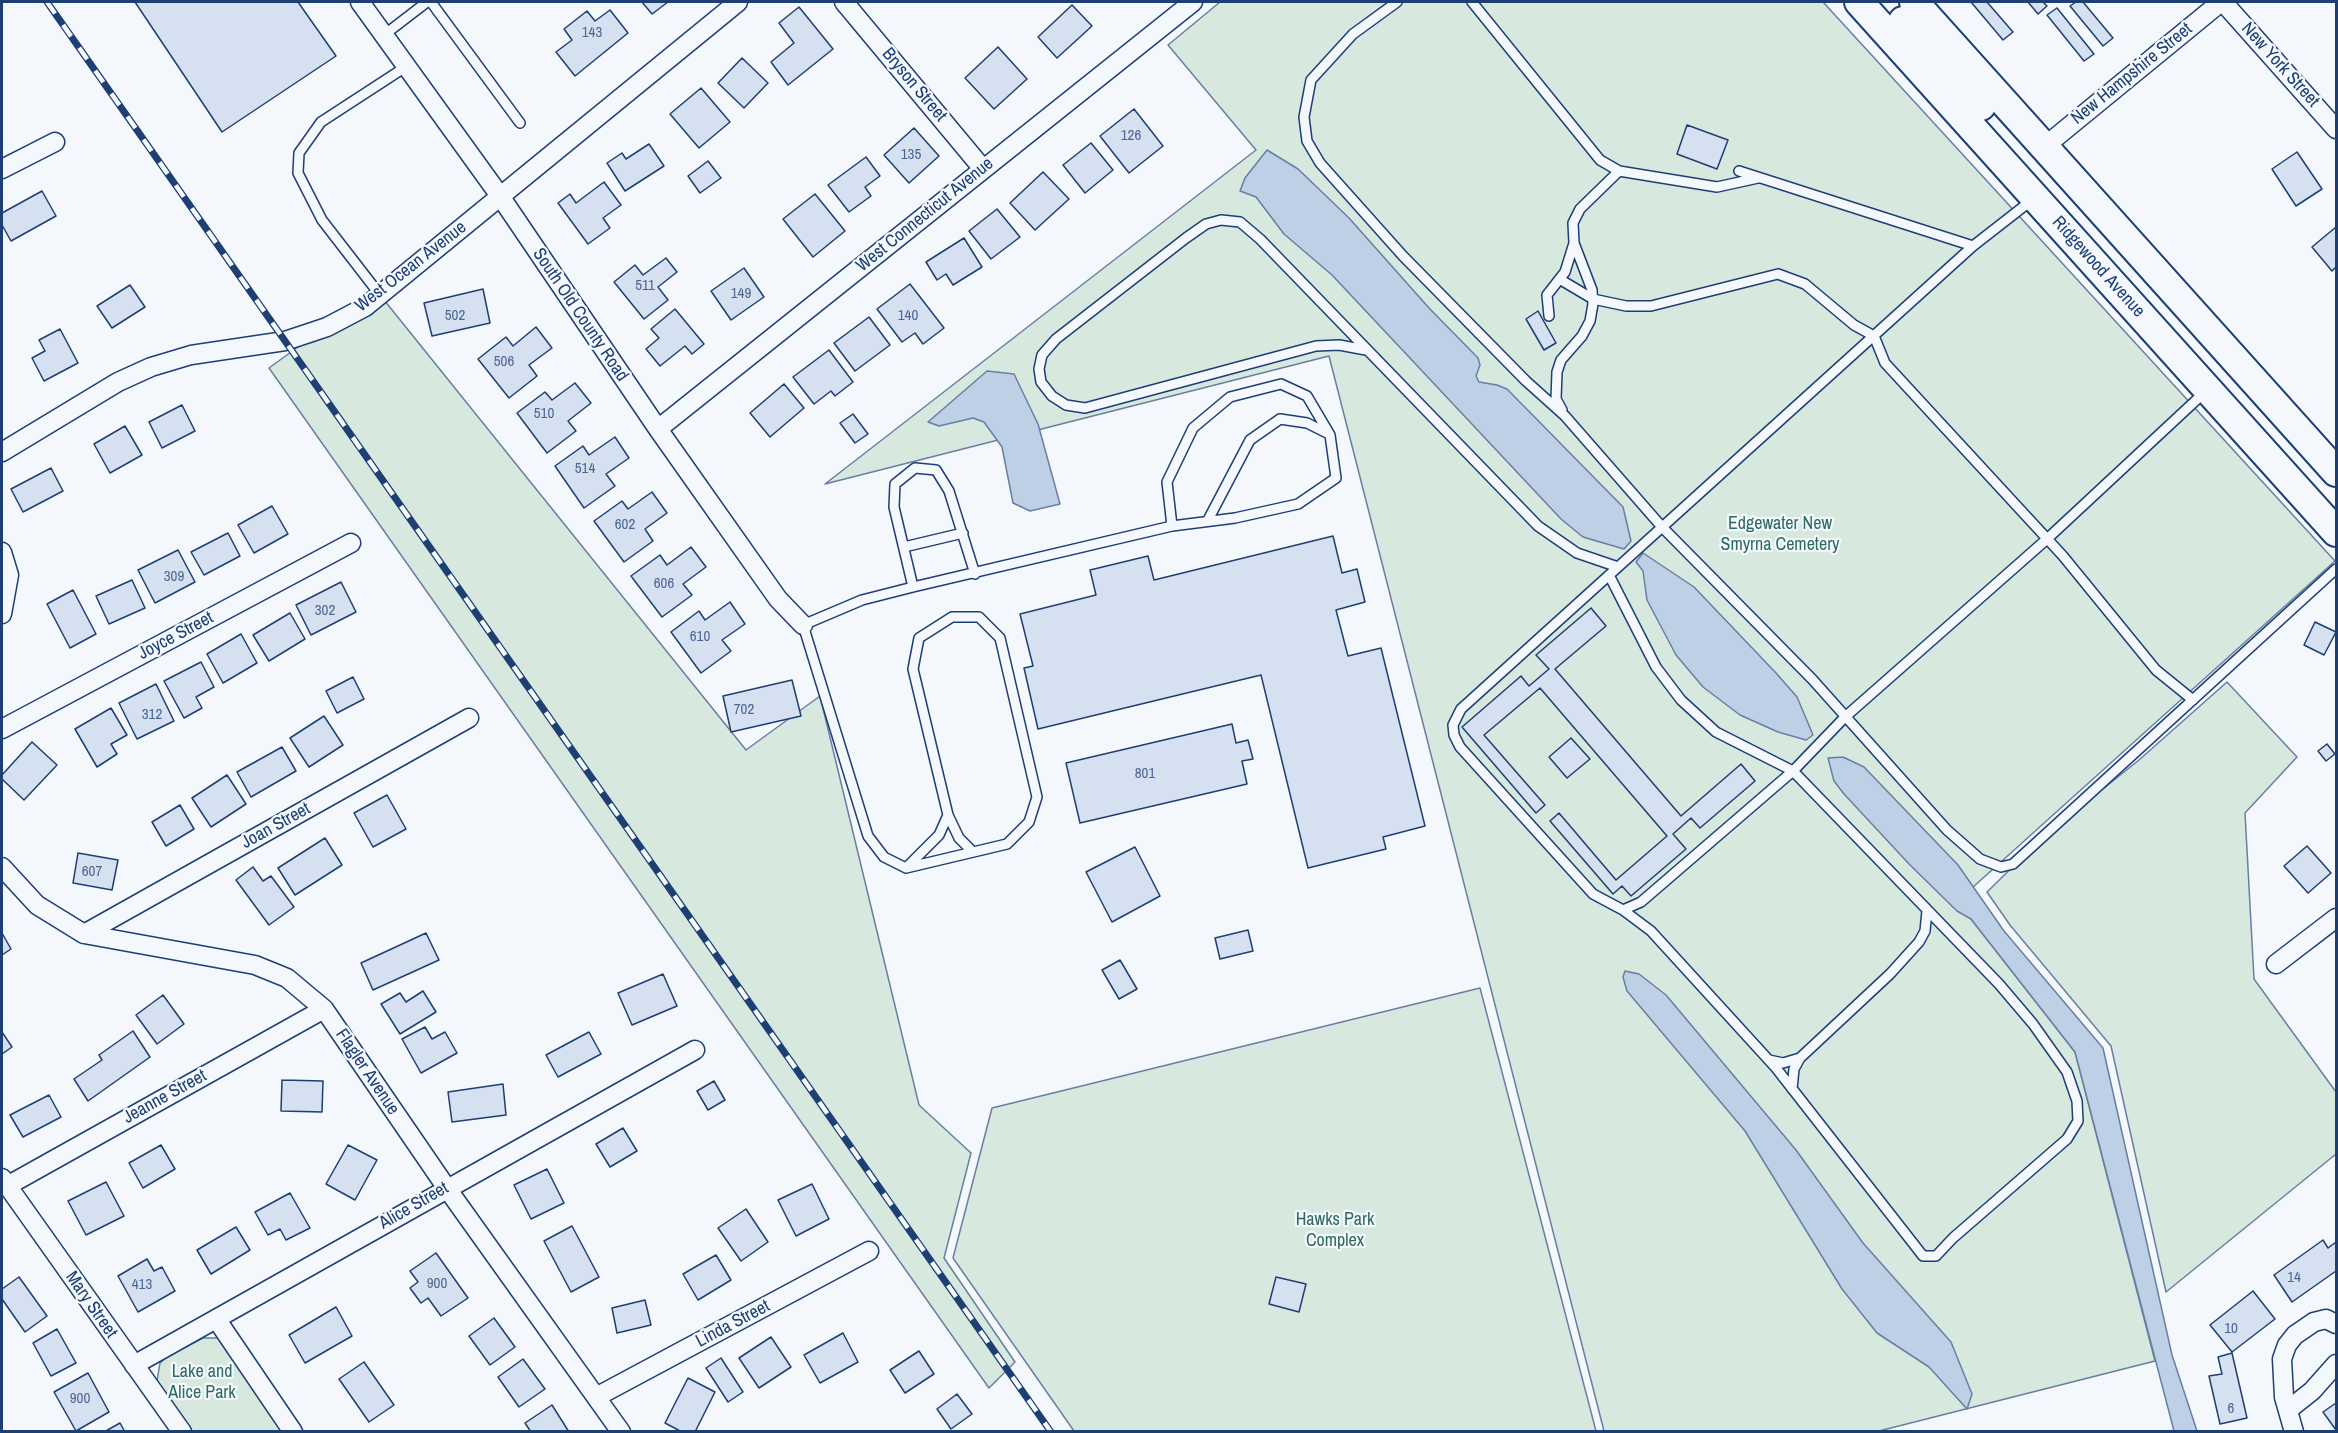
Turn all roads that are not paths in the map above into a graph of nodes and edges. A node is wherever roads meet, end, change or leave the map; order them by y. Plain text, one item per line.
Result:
1 (360, 2) edge
2 (429, 2) edge
3 (738, 2) edge
4 (844, 2) edge
5 (1193, 2) edge
6 (1397, 2) edge
7 (1472, 2) edge
8 (1859, 2) edge
9 (1885, 2) edge
10 (1916, 2) edge
11 (2222, 2) edge
12 (384, 35) junction
13 (407, 66) junction
14 (520, 123) dead end
15 (2337, 129) edge
16 (2039, 141) junction
17 (54, 142) dead end
18 (2, 169) edge
19 (983, 169) junction
20 (1619, 171) junction
21 (1739, 171) dead end
22 (1758, 178) junction
23 (500, 196) junction
24 (2035, 197) junction
25 (1574, 243) junction
26 (1973, 246) junction
27 (1561, 280) junction
28 (380, 295) junction
29 (1593, 299) junction
30 (1549, 316) dead end
31 (1874, 336) junction
32 (1366, 350) junction
33 (2253, 380) junction
34 (2208, 390) junction
35 (1565, 416) junction
36 (657, 429) junction
37 (1330, 435) junction
38 (2, 452) edge
39 (2337, 472) edge
40 (1208, 520) junction
41 (1172, 526) junction
42 (1662, 527) junction
43 (2337, 532) edge
44 (963, 533) junction
45 (2047, 539) junction
46 (351, 543) dead end
47 (904, 547) junction
48 (2, 552) edge
49 (1618, 567) junction
50 (2337, 569) edge
51 (975, 574) junction
52 (1609, 575) junction
53 (913, 588) junction
54 (2, 614) edge
55 (803, 625) junction
56 (2193, 700) junction
57 (1845, 717) junction
58 (469, 718) dead end
59 (2, 729) edge
60 (1793, 771) junction
61 (948, 815) junction
62 (973, 852) junction
63 (2, 867) edge
64 (906, 868) junction
65 (1641, 902) junction
66 (1623, 910) junction
67 (1927, 911) junction
68 (2337, 918) edge
69 (1644, 926) junction
70 (84, 934) junction
71 (2276, 964) dead end
72 (324, 1009) junction
73 (695, 1050) dead end
74 (1800, 1058) junction
75 (1769, 1060) junction
76 (1792, 1089) junction
77 (4, 1182) edge
78 (446, 1188) junction
79 (869, 1251) dead end
80 (217, 1320) junction
81 (2337, 1324) edge
82 (2337, 1364) edge
83 (134, 1365) junction
84 (596, 1396) junction
85 (2288, 1410) junction
86 (183, 1431) edge
87 (293, 1431) edge
88 (621, 1431) edge
89 (2294, 1431) edge

1 - 12 street, South Old County Road
2 - 12 lane
2 - 14 lane
3 - 23 street, West Ocean Avenue
4 - 19 street, Bryson Street
5 - 19 street, West Connecticut Avenue
6 - 35 lane
7 - 20 lane
8 - 24 main road, Ridgewood Avenue
9 - 16 main road
10 - 16 main road
11 - 15 street, New York Street
11 - 16 street, New Hampshire Street
12 - 13 street, South Old County Road
13 - 23 street, South Old County Road
13 - 28 lane
16 - 33 main road
17 - 18 street
19 - 36 street, West Connecticut Avenue
20 - 22 lane
20 - 25 lane
21 - 22 lane
22 - 26 lane
23 - 28 street, West Ocean Avenue
23 - 36 street, South Old County Road
24 - 26 lane
24 - 33 main road
24 - 34 main road, Ridgewood Avenue
25 - 27 lane
25 - 29 lane
26 - 31 lane
27 - 29 lane
27 - 30 lane
28 - 38 street, West Ocean Avenue
29 - 31 lane
29 - 35 lane
31 - 42 lane
31 - 45 lane
32 - 32 lane
32 - 49 lane
33 - 39 main road
34 - 43 main road, Ridgewood Avenue
34 - 45 lane
35 - 42 lane
36 - 55 street, South Old County Road
37 - 40 lane
37 - 40 lane
37 - 41 lane
40 - 41 lane
41 - 51 lane
42 - 49 lane
42 - 57 lane
44 - 47 lane
44 - 47 lane
44 - 51 lane
45 - 56 lane
45 - 57 lane
46 - 59 street, Joyce Street
47 - 53 lane
48 - 54 street
49 - 52 lane
50 - 56 lane
51 - 53 lane
52 - 60 lane
52 - 66 lane
53 - 55 lane
55 - 64 lane
56 - 57 lane
57 - 60 lane
58 - 70 street, Joan Street
60 - 65 lane
60 - 67 lane
61 - 62 lane
61 - 62 lane
61 - 64 lane
62 - 64 lane
63 - 70 street, Flagler Avenue
65 - 66 lane
65 - 69 lane
66 - 69 lane
67 - 74 lane
67 - 76 lane
68 - 71 street
69 - 75 lane
70 - 72 street, Flagler Avenue
72 - 77 street, Jeanne Street
72 - 78 street, Flagler Avenue
73 - 78 street, Alice Street
74 - 75 lane
74 - 76 lane
75 - 76 lane
77 - 83 street, Mary Street
78 - 80 street, Alice Street
78 - 84 street, Flagler Avenue
79 - 84 street, Linda Street
80 - 83 street, Alice Street
80 - 87 street
81 - 85 street
82 - 85 street
83 - 86 street, Mary Street
84 - 88 street, Flagler Avenue
85 - 89 street

